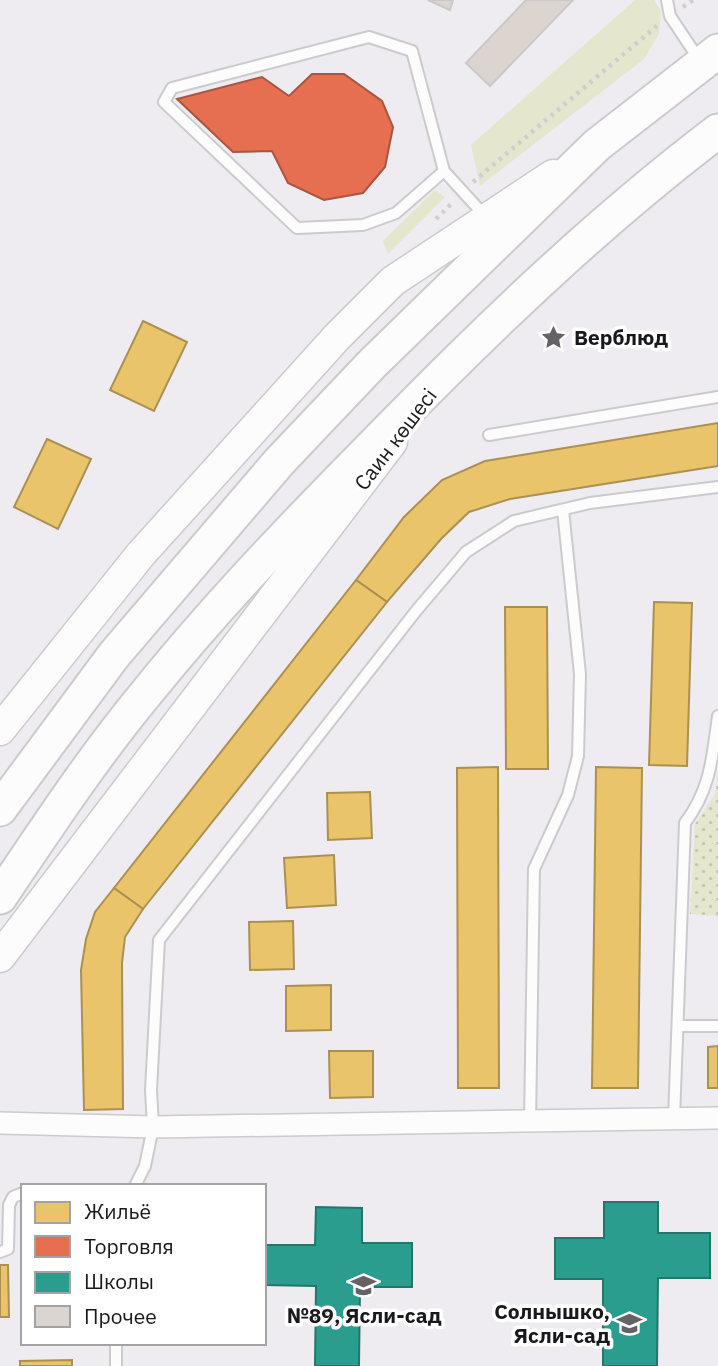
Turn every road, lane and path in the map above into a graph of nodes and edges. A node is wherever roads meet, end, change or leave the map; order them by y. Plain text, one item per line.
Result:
1 (667, 0) edge
2 (710, 57) edge
3 (718, 131) edge
4 (597, 145) junction
5 (444, 171) junction
6 (487, 218) junction
7 (446, 370) junction
8 (718, 397) edge
9 (489, 435) dead end
10 (718, 487) edge
11 (563, 510) junction
12 (718, 716) edge
13 (0, 730) edge
14 (0, 809) edge
15 (0, 897) edge
16 (0, 957) edge
17 (679, 1026) junction
18 (718, 1026) edge
19 (674, 1118) junction
20 (718, 1118) edge
21 (530, 1122) junction
22 (0, 1123) edge
23 (153, 1127) junction
24 (136, 1184) edge
25 (21, 1194) edge
26 (0, 1252) edge
27 (116, 1345) edge
28 (116, 1366) edge

1 - 2 lane
2 - 4 main road
3 - 7 main road
4 - 6 street
4 - 14 main road
5 - 5 lane
5 - 6 lane
6 - 13 street
7 - 15 main road, Саин көшесі
7 - 16 street, Саин көшесі
8 - 9 lane
10 - 11 lane
11 - 21 lane
11 - 23 lane
12 - 17 lane
17 - 18 lane
17 - 19 lane
19 - 20 street
19 - 21 street
21 - 23 street
22 - 23 street
23 - 24 lane
25 - 26 lane
27 - 28 lane

